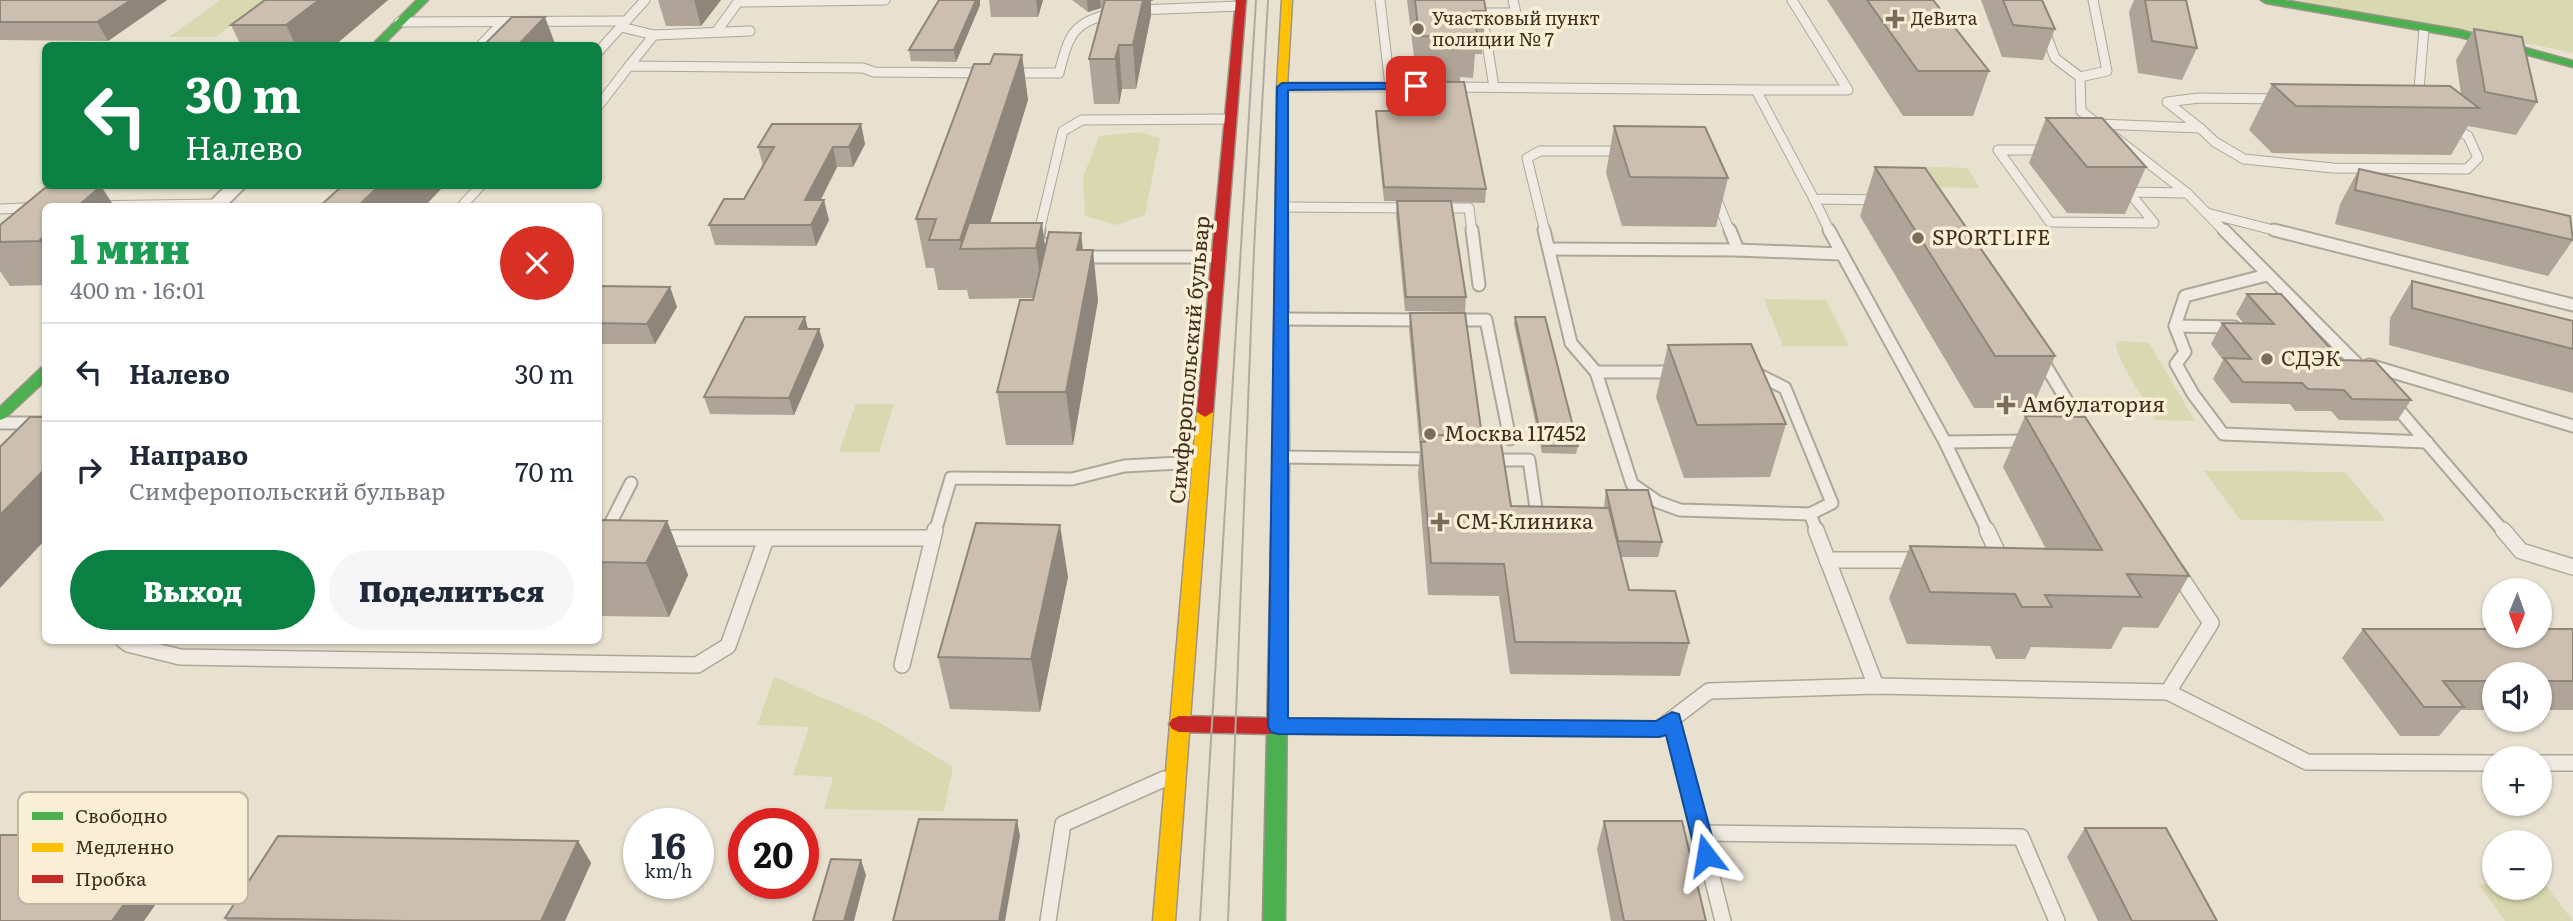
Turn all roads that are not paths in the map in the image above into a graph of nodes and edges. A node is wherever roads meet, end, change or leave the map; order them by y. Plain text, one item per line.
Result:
1 (423, 0) edge
2 (645, 0) edge
3 (885, 0) edge
4 (1287, 0) edge
5 (1380, 0) edge
6 (1513, 0) edge
7 (1792, 0) edge
8 (2033, 0) edge
9 (2093, 0) edge
10 (2266, 0) edge
11 (1241, 3) edge
12 (399, 22) junction
13 (502, 23) junction
14 (624, 24) junction
15 (2424, 29) junction
16 (717, 31) junction
17 (750, 31) dead end
18 (654, 35) junction
19 (380, 42) edge
20 (484, 42) edge
21 (602, 47) edge
22 (2573, 64) edge
23 (629, 66) junction
24 (2080, 77) junction
25 (1390, 86) junction
26 (1282, 87) junction
27 (1494, 87) junction
28 (1756, 90) junction
29 (2295, 99) edge
30 (602, 105) edge
31 (2428, 113) edge
32 (1232, 119) junction
33 (2438, 119) edge
34 (2098, 124) junction
35 (2200, 128) junction
36 (2066, 150) edge
37 (1642, 151) edge
38 (2110, 172) edge
39 (1712, 188) edge
40 (233, 189) edge
41 (477, 189) edge
42 (2129, 192) junction
43 (2187, 193) junction
44 (1814, 199) junction
45 (1896, 200) edge
46 (218, 203) edge
47 (465, 203) edge
48 (1283, 206) junction
49 (42, 207) edge
50 (1418, 208) edge
51 (1431, 208) edge
52 (0, 209) edge
53 (2205, 213) junction
54 (1549, 249) junction
55 (1738, 250) junction
56 (1841, 254) junction
57 (1220, 257) junction
58 (2267, 275) junction
59 (1479, 285) dead end
60 (2573, 305) edge
61 (1281, 319) junction
62 (2175, 326) junction
63 (2234, 327) edge
64 (2035, 349) edge
65 (2356, 361) junction
66 (1596, 372) junction
67 (1689, 372) edge
68 (1743, 372) edge
69 (42, 375) edge
70 (2373, 381) edge
71 (2382, 391) edge
72 (0, 415) edge
73 (0, 423) edge
74 (42, 423) edge
75 (2573, 426) edge
76 (1510, 439) dead end
77 (2038, 441) edge
78 (2078, 441) edge
79 (1945, 442) junction
80 (2427, 442) junction
81 (1281, 457) junction
82 (1451, 459) edge
83 (1477, 460) edge
84 (1202, 461) junction
85 (631, 483) dead end
86 (1810, 514) junction
87 (1538, 523) edge
88 (602, 535) edge
89 (602, 537) edge
90 (624, 537) edge
91 (650, 538) edge
92 (933, 538) junction
93 (765, 539) junction
94 (2167, 555) edge
95 (1827, 560) junction
96 (1935, 560) edge
97 (1989, 560) edge
98 (2573, 567) edge
99 (128, 644) edge
100 (902, 665) dead end
101 (1876, 686) junction
102 (2168, 692) junction
103 (1672, 719) junction
104 (1179, 724) junction
105 (1278, 726) junction
106 (2482, 763) edge
107 (2552, 763) edge
108 (2573, 763) edge
109 (1174, 775) junction
110 (1701, 833) junction
111 (1048, 921) edge
112 (1164, 921) edge
113 (1273, 921) edge
114 (1723, 921) edge
115 (2057, 921) edge

1 - 12 main road
2 - 14 lane
3 - 16 lane
4 - 26 main road
5 - 25 lane
6 - 27 lane
7 - 28 lane
8 - 24 lane
9 - 24 lane
10 - 15 main road
11 - 23 lane
11 - 32 main road, Симферопольский бульвар
12 - 13 lane
12 - 19 main road
13 - 14 lane
13 - 20 lane
14 - 18 lane
14 - 21 lane
15 - 22 main road
15 - 31 lane
16 - 17 lane
16 - 18 lane
18 - 23 lane
23 - 30 lane
24 - 34 lane
25 - 26 lane
25 - 27 lane
26 - 48 main road
27 - 28 lane
28 - 44 lane
29 - 35 lane
32 - 57 main road, Симферопольский бульвар
32 - 57 lane
33 - 35 lane
34 - 35 lane
34 - 43 lane
36 - 42 lane
37 - 54 lane
38 - 42 lane
39 - 55 lane
40 - 46 street
41 - 47 lane
42 - 43 lane
43 - 53 lane
44 - 45 lane
44 - 56 lane
48 - 50 lane
48 - 61 main road
49 - 52 lane
51 - 59 lane
53 - 58 lane
53 - 60 lane
54 - 55 lane
54 - 66 lane
55 - 56 lane
56 - 79 lane
57 - 84 main road, Симферопольский бульвар
58 - 62 lane
58 - 65 lane
61 - 76 lane
61 - 81 main road
62 - 63 lane
62 - 80 lane
64 - 78 lane
65 - 70 lane
65 - 75 lane
66 - 67 lane
66 - 86 lane
68 - 86 lane
69 - 72 main road
71 - 80 lane
73 - 74 lane
77 - 79 lane
79 - 97 lane
80 - 98 lane
81 - 82 lane
81 - 105 main road
83 - 87 lane
84 - 92 lane
84 - 104 main road, Симферопольский бульвар
85 - 88 lane
86 - 95 lane
89 - 90 lane
91 - 93 lane
92 - 93 lane
92 - 100 lane
93 - 99 lane
94 - 102 lane
95 - 96 lane
95 - 101 lane
101 - 102 lane
101 - 103 lane
102 - 106 lane
103 - 105 lane
103 - 110 lane
104 - 105 main road
104 - 109 main road, Симферопольский бульвар
105 - 113 main road
107 - 108 lane
109 - 111 lane
109 - 112 main road, Симферопольский бульвар
110 - 114 lane
110 - 115 lane

